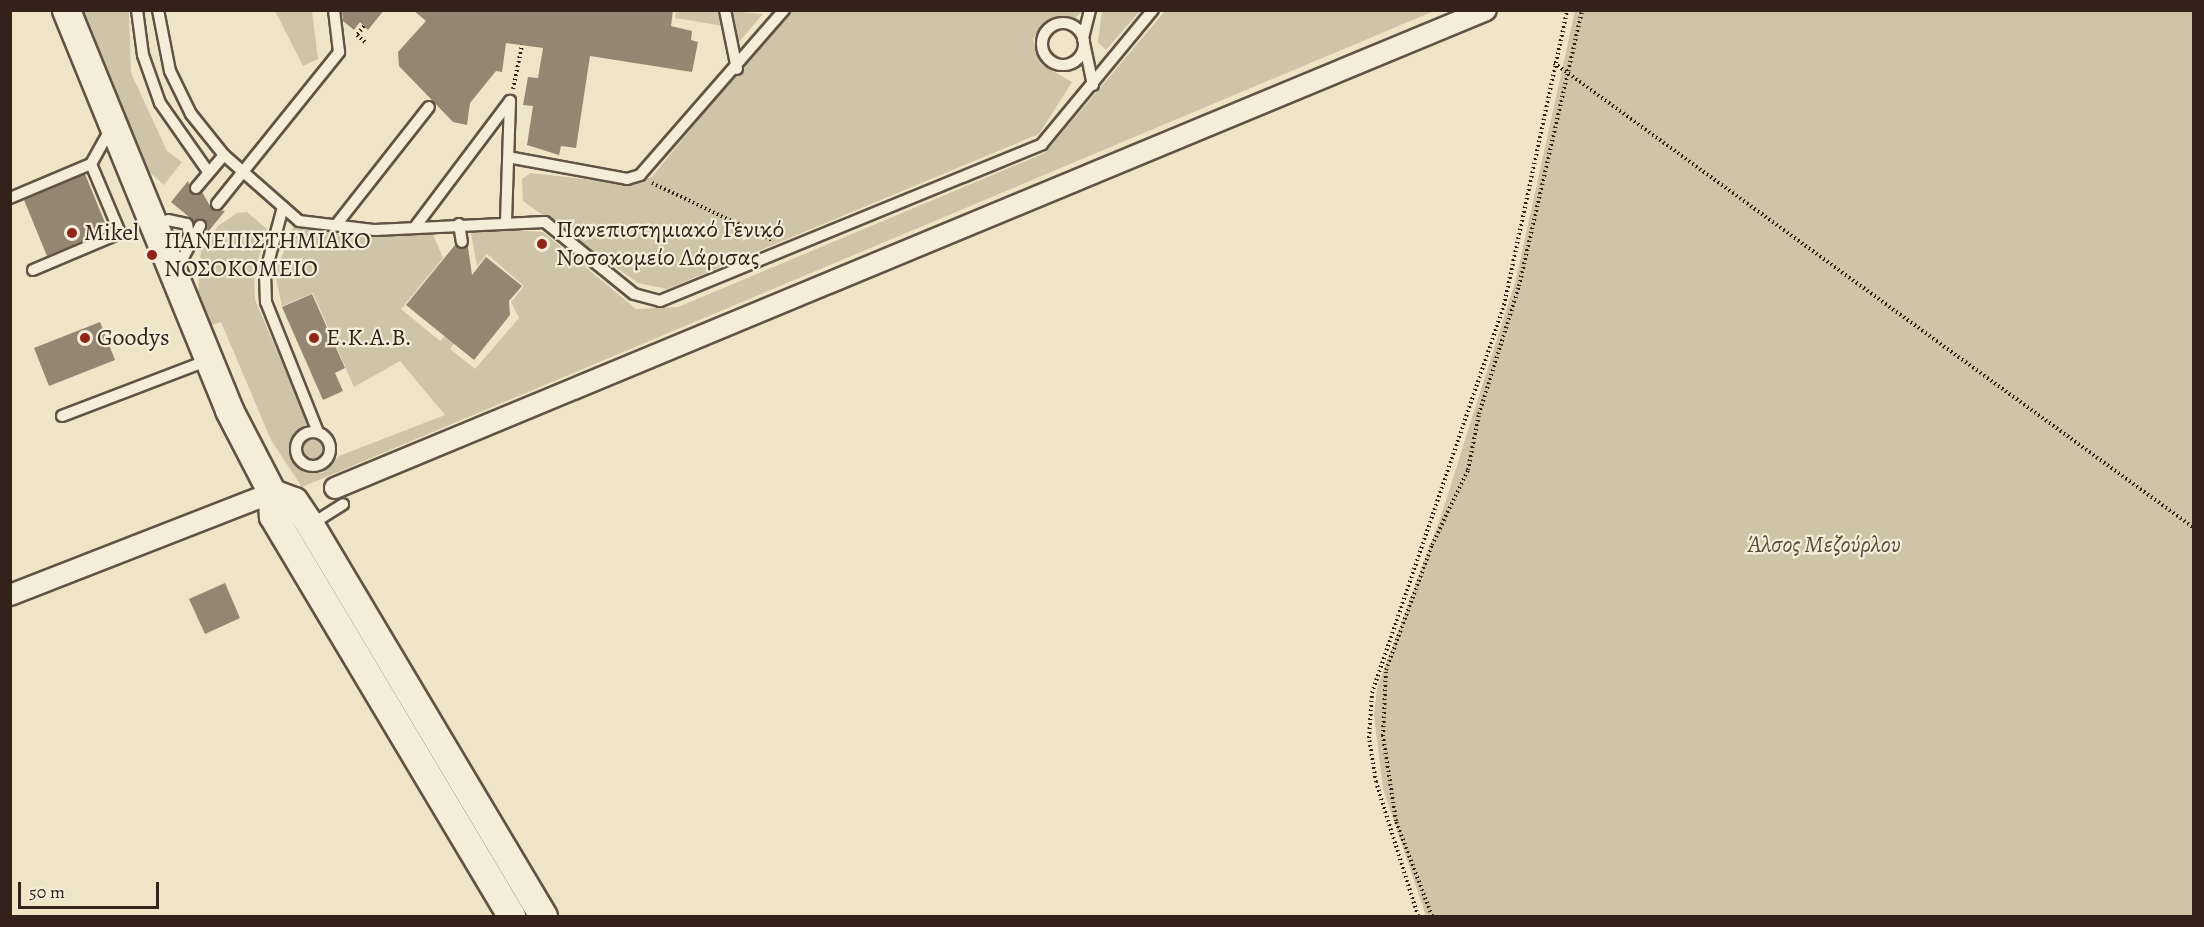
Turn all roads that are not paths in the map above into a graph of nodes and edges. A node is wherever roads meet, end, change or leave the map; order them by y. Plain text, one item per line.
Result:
1 (66, 10) edge
2 (137, 10) edge
3 (158, 10) edge
4 (334, 10) edge
5 (725, 10) edge
6 (784, 10) edge
7 (1090, 10) edge
8 (1153, 10) edge
9 (1486, 10) edge
10 (1083, 38) junction
11 (737, 69) junction
12 (1093, 85) junction
13 (429, 107) dead end
14 (113, 125) junction
15 (224, 154) junction
16 (513, 158) junction
17 (91, 164) junction
18 (242, 170) junction
19 (209, 173) junction
20 (196, 188) dead end
21 (10, 198) edge
22 (217, 204) dead end
23 (283, 207) junction
24 (179, 208) dead end
25 (506, 220) junction
26 (162, 224) junction
27 (459, 224) junction
28 (336, 225) junction
29 (200, 226) dead end
30 (415, 227) junction
31 (190, 241) junction
32 (462, 242) dead end
33 (33, 270) dead end
34 (177, 278) junction
35 (209, 359) junction
36 (62, 416) dead end
37 (318, 432) dead end
38 (272, 493) junction
39 (339, 496) joint
40 (310, 525) junction
41 (10, 595) edge
42 (511, 916) edge
43 (543, 916) edge

1 - 14 street
2 - 19 lane
3 - 15 lane
4 - 18 lane
5 - 11 lane
6 - 11 lane
7 - 10 lane
8 - 12 lane
9 - 39 street
10 - 10 lane
10 - 12 lane
11 - 16 lane
12 - 25 lane
13 - 28 lane
14 - 17 lane
14 - 26 street
15 - 18 lane
15 - 19 lane
16 - 25 lane
16 - 30 lane
17 - 21 lane
17 - 33 lane
18 - 22 lane
18 - 23 lane
19 - 20 lane
23 - 28 lane
23 - 37 lane
24 - 26 lane
25 - 27 lane
26 - 31 lane
26 - 34 street
27 - 30 lane
27 - 32 lane
28 - 30 lane
29 - 31 lane
31 - 34 lane
34 - 35 street
35 - 36 lane
35 - 38 street
38 - 40 street
38 - 41 street
38 - 42 street
39 - 40 lane
40 - 43 street

